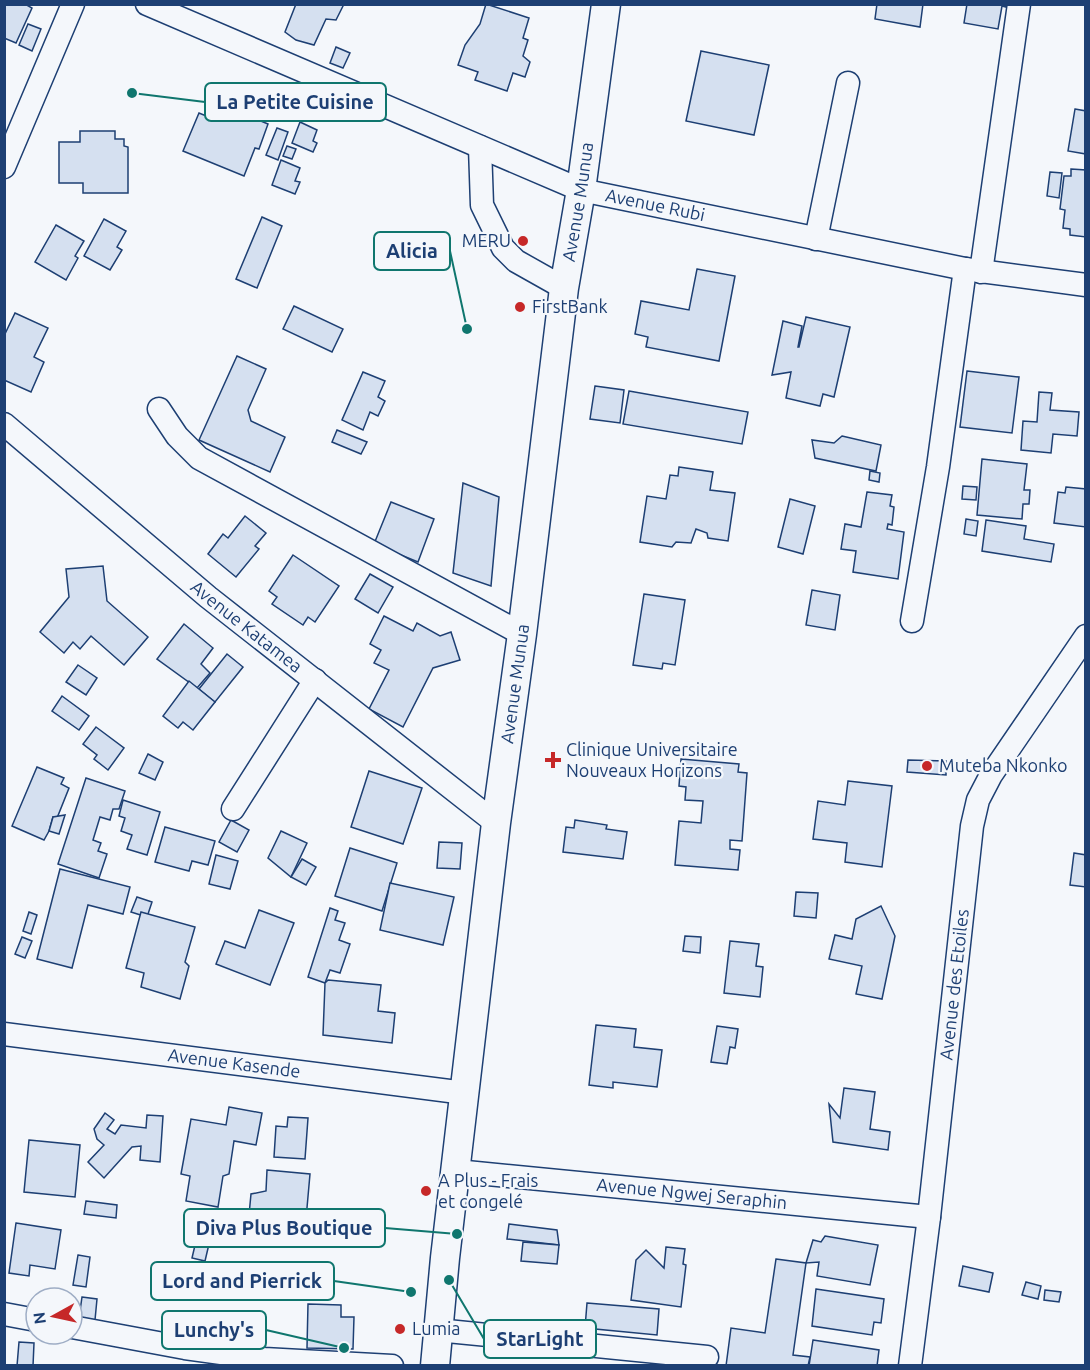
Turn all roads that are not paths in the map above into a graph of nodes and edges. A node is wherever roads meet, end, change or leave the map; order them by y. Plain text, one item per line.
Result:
1 (73, 4) edge
2 (147, 4) edge
3 (606, 4) edge
4 (1019, 4) edge
5 (848, 83) dead end
6 (480, 147) junction
7 (4, 167) edge
8 (581, 190) junction
9 (816, 238) junction
10 (973, 271) junction
11 (1086, 285) edge
12 (564, 288) junction
13 (159, 409) dead end
14 (4, 424) edge
15 (912, 621) dead end
16 (522, 634) junction
17 (1086, 636) edge
18 (1079, 656) edge
19 (315, 680) junction
20 (233, 809) dead end
21 (496, 823) junction
22 (4, 1034) edge
23 (465, 1093) junction
24 (456, 1172) junction
25 (929, 1217) junction
26 (4, 1314) edge
27 (24, 1318) edge
28 (84, 1330) edge
29 (437, 1330) junction
30 (184, 1357) edge
31 (706, 1358) dead end
32 (392, 1365) edge
33 (435, 1365) edge
34 (910, 1365) edge

1 - 7 street
2 - 6 street, Avenue Rubi
3 - 8 main road, Avenue Munua
4 - 10 street
5 - 9 street
6 - 8 street, Avenue Rubi
6 - 12 street
8 - 9 street, Avenue Rubi
8 - 12 main road, Avenue Munua
9 - 10 street, Avenue Rubi
10 - 11 street, Avenue Rubi
10 - 15 street
12 - 16 main road, Avenue Munua
13 - 16 street
14 - 19 street, Avenue Katamea
16 - 21 main road, Avenue Munua
17 - 18 street, Avenue des Etoiles
18 - 25 street, Avenue des Etoiles
19 - 20 street
19 - 21 street, Avenue Katamea
21 - 23 main road, Avenue Munua
22 - 23 street, Avenue Kasende
23 - 24 main road, Avenue Munua
24 - 25 street, Avenue Ngwej Seraphin
24 - 29 main road, Avenue Munua
25 - 34 street, Avenue des Etoiles
26 - 27 street
28 - 30 street
29 - 31 street
29 - 33 main road, Avenue Munua
30 - 32 street

